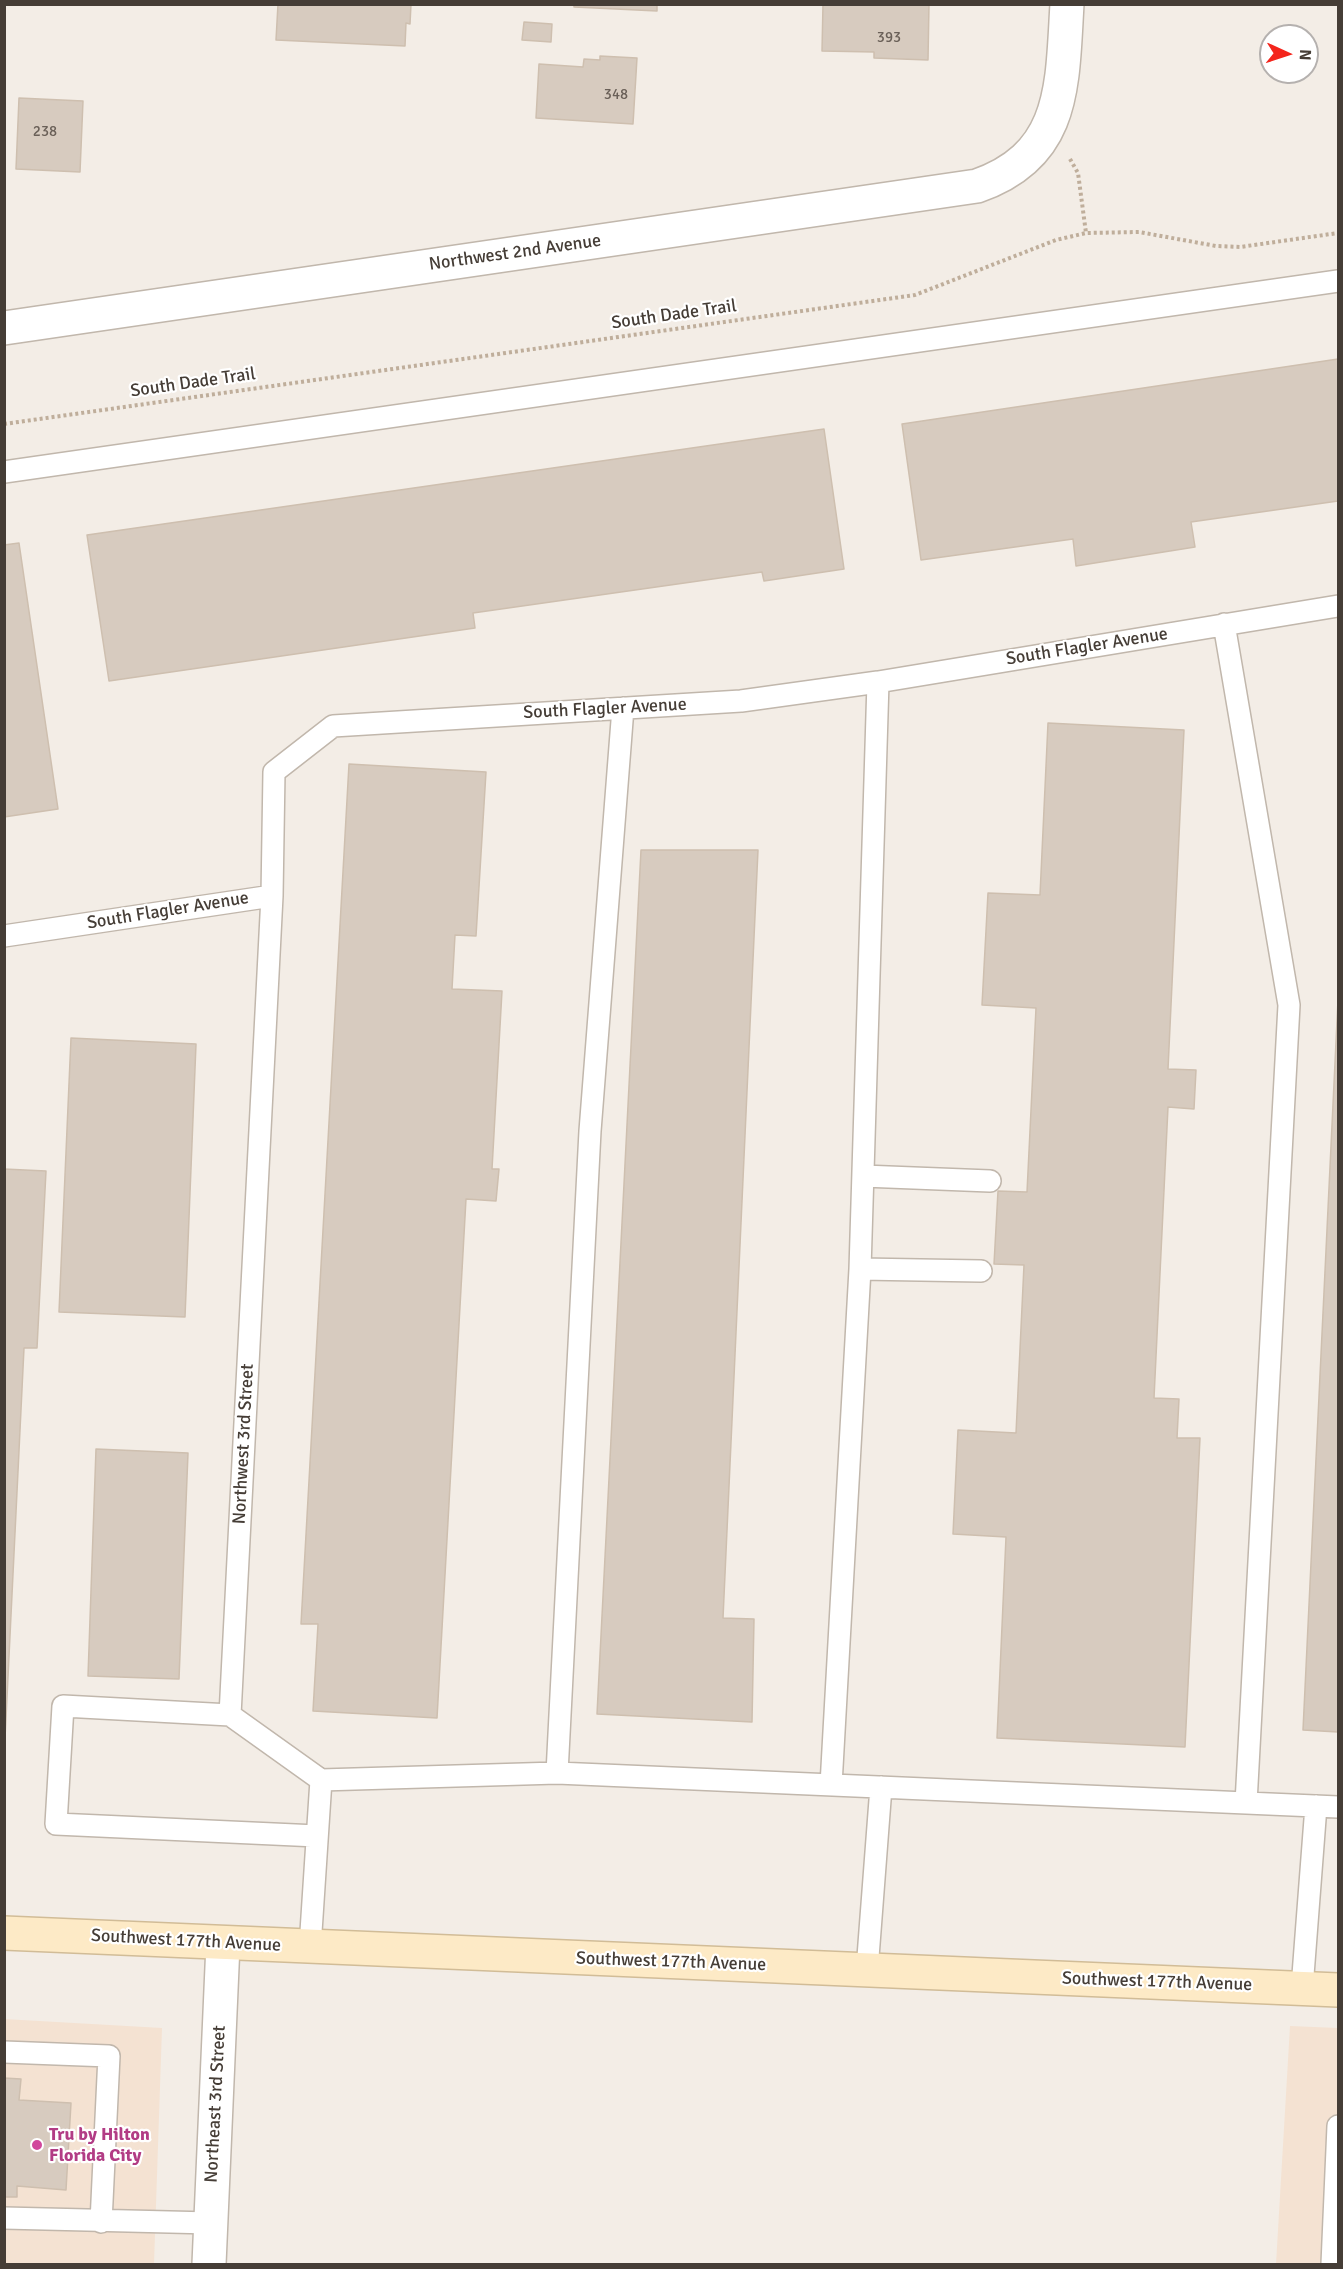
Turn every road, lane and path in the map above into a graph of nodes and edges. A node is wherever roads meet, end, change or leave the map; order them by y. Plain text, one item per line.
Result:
1 (1067, 4) edge
2 (1078, 173) dead end
3 (1086, 233) junction
4 (1338, 233) edge
5 (1338, 281) edge
6 (4, 328) edge
7 (4, 424) edge
8 (4, 472) edge
9 (1338, 606) edge
10 (1224, 624) junction
11 (879, 682) junction
12 (623, 708) junction
13 (272, 896) junction
14 (4, 936) edge
15 (864, 1176) junction
16 (990, 1181) dead end
17 (860, 1269) junction
18 (981, 1271) dead end
19 (230, 1715) junction
20 (557, 1773) junction
21 (321, 1780) junction
22 (831, 1785) junction
23 (881, 1787) junction
24 (1246, 1803) junction
25 (1316, 1806) junction
26 (1338, 1807) edge
27 (317, 1836) junction
28 (4, 1933) edge
29 (223, 1944) junction
30 (310, 1947) junction
31 (867, 1970) junction
32 (1302, 1988) junction
33 (1338, 1990) edge
34 (4, 2052) edge
35 (1338, 2126) edge
36 (4, 2218) edge
37 (101, 2222) junction
38 (211, 2223) junction
39 (209, 2265) edge
40 (1332, 2265) edge

1 - 6 street, Northwest 2nd Avenue
2 - 3 path
3 - 4 path, South Dade Trail
3 - 7 path, South Dade Trail
5 - 8 lane
9 - 10 lane, South Flagler Avenue
10 - 11 lane, South Flagler Avenue
10 - 24 lane
11 - 12 lane, South Flagler Avenue
11 - 15 lane
12 - 13 lane, South Flagler Avenue
12 - 20 lane
13 - 14 lane, South Flagler Avenue
13 - 19 lane, Northwest 3rd Street
15 - 16 lane
15 - 17 lane
17 - 18 lane
17 - 22 lane
19 - 21 lane
19 - 27 lane
20 - 21 lane
20 - 22 lane
21 - 27 lane
22 - 23 lane
23 - 24 lane
23 - 31 lane
24 - 25 lane
25 - 26 lane
25 - 32 lane
27 - 30 lane
28 - 29 main road, Southwest 177th Avenue
29 - 30 main road, Southwest 177th Avenue
29 - 38 street, Northeast 3rd Street
30 - 31 main road, Southwest 177th Avenue
31 - 32 main road, Southwest 177th Avenue
32 - 33 main road, Southwest 177th Avenue
34 - 37 lane
35 - 40 lane
36 - 37 lane
37 - 38 lane
38 - 39 street, Northeast 3rd Street

